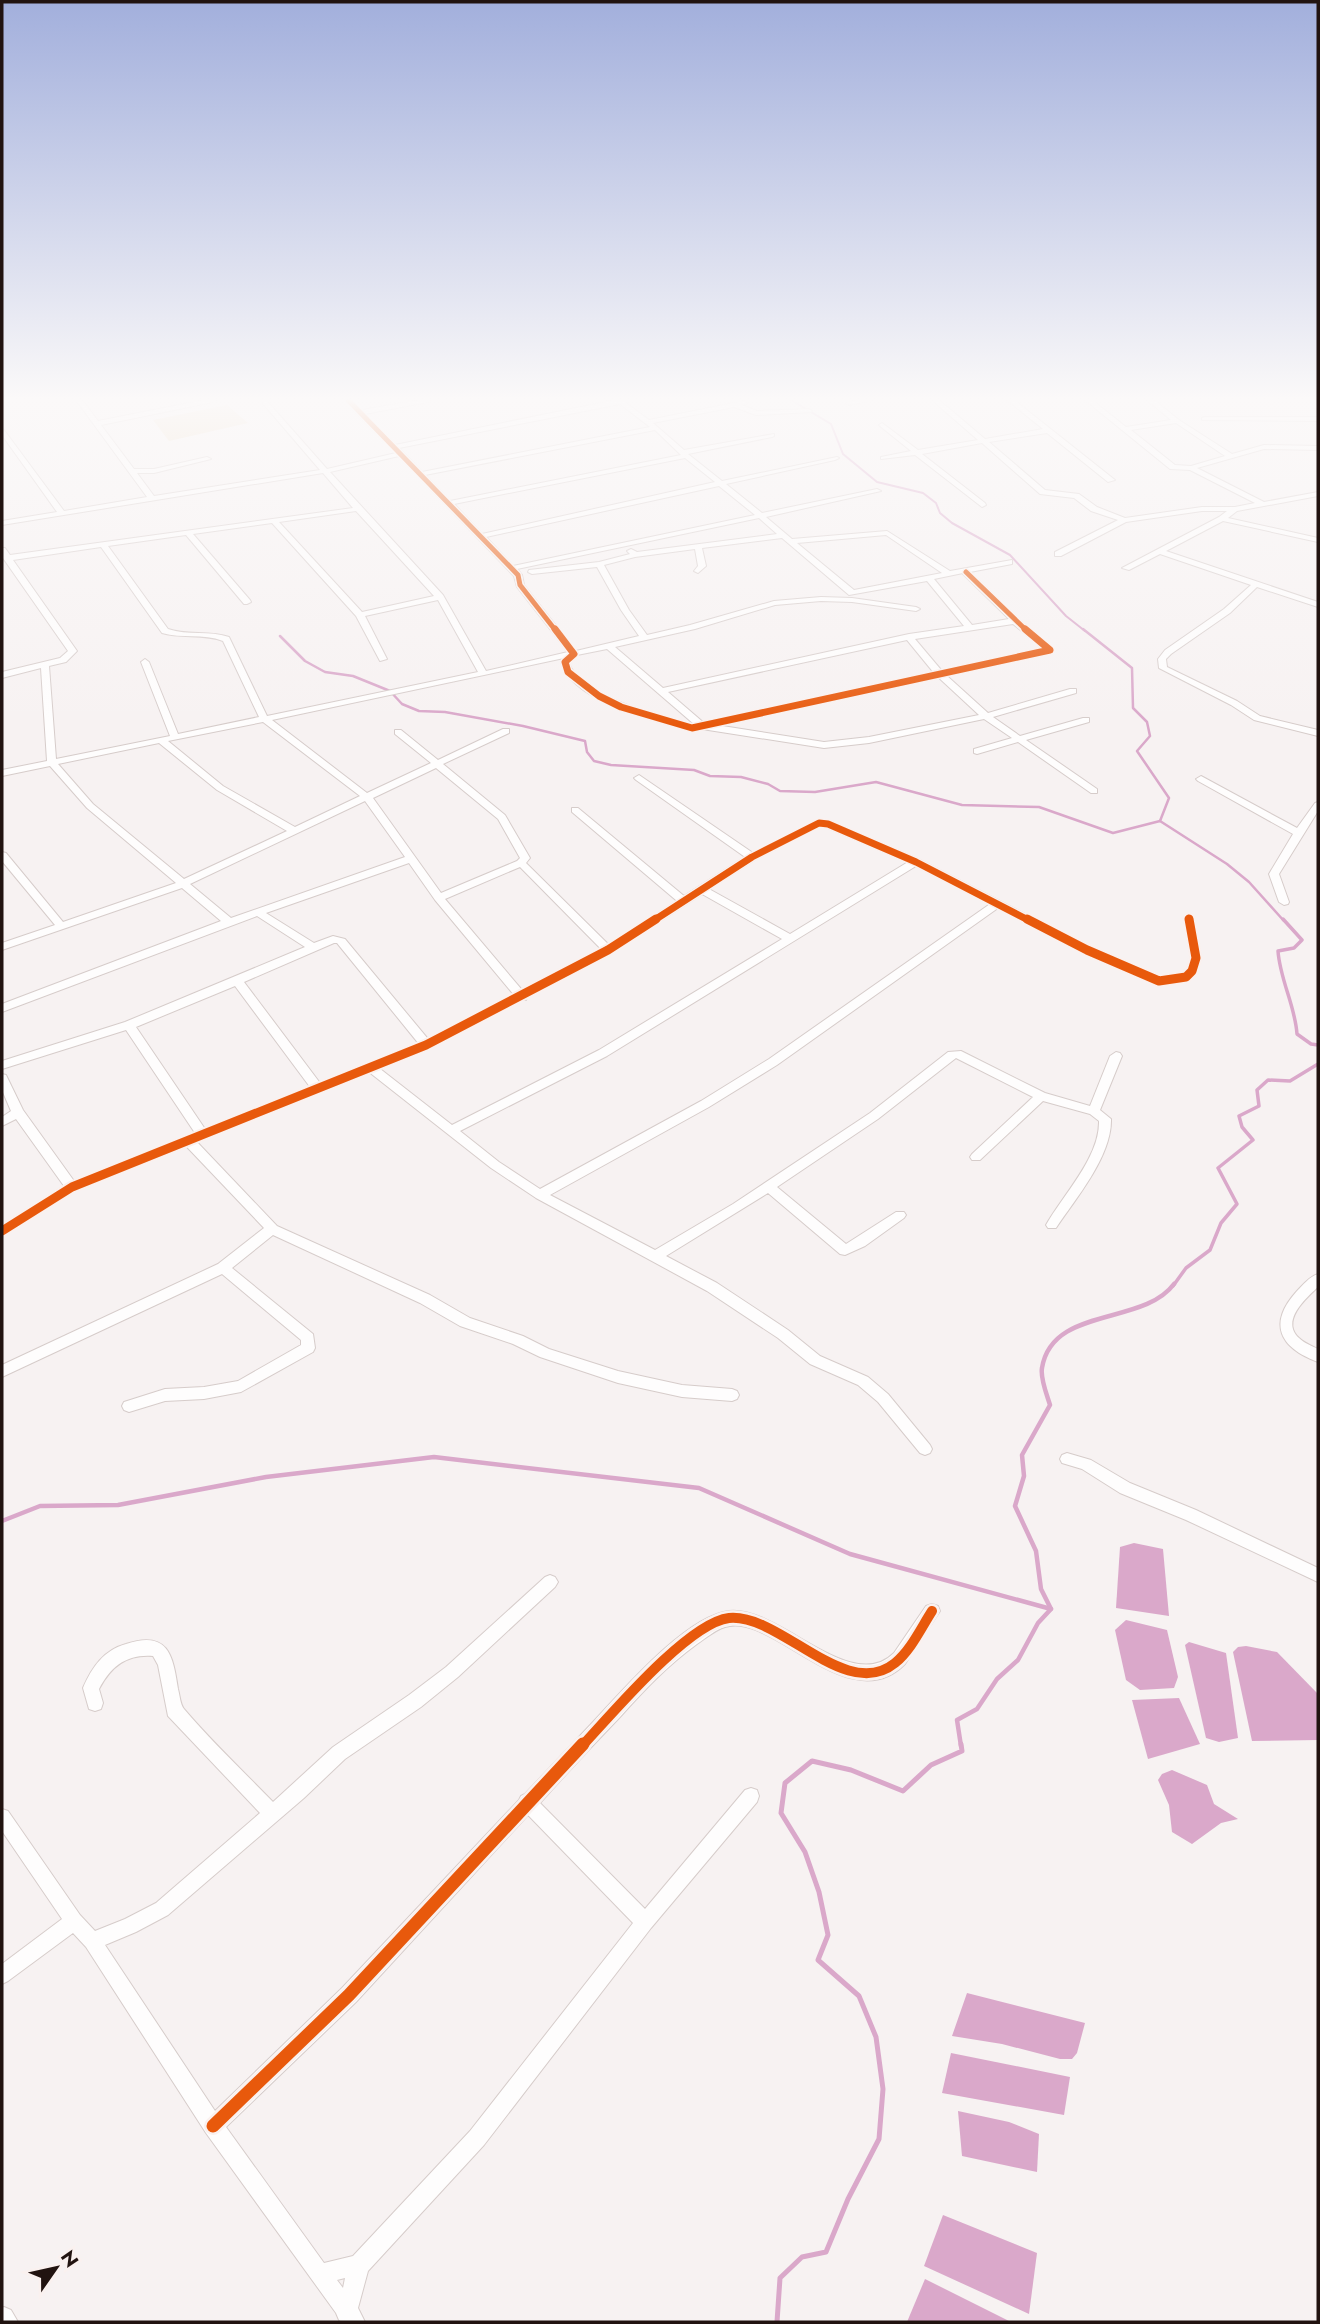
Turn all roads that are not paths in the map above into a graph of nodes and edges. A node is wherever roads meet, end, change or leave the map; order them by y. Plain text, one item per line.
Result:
1 (59, 508) edge
2 (94, 508) edge
3 (455, 508) edge
4 (607, 508) edge
5 (751, 508) edge
6 (792, 508) edge
7 (1093, 508) edge
8 (1239, 508) edge
9 (358, 509) joint
10 (1223, 509) joint
11 (1236, 509) junction
12 (62, 513) junction
13 (760, 515) junction
14 (1222, 519) junction
15 (1124, 520) junction
16 (274, 521) junction
17 (2, 523) edge
18 (710, 526) junction
19 (188, 533) junction
20 (481, 536) junction
21 (787, 538) junction
22 (1318, 540) edge
23 (625, 543) junction
24 (717, 543) junction
25 (103, 545) junction
26 (698, 545) junction
27 (1159, 551) junction
28 (4, 554) edge
29 (1058, 554) dead end
30 (635, 555) junction
31 (1009, 562) dead end
32 (599, 564) junction
33 (1126, 568) dead end
34 (698, 571) dead end
35 (515, 572) junction
36 (966, 572) junction
37 (950, 575) junction
38 (930, 579) junction
39 (1256, 583) junction
40 (440, 597) junction
41 (247, 602) dead end
42 (1318, 605) edge
43 (916, 609) dead end
44 (360, 615) junction
45 (1014, 621) junction
46 (970, 628) junction
47 (644, 636) junction
48 (909, 637) junction
49 (609, 646) junction
50 (574, 654) junction
51 (383, 659) dead end
52 (145, 662) dead end
53 (46, 665) junction
54 (482, 674) junction
55 (940, 674) junction
56 (2, 676) edge
57 (662, 691) junction
58 (1073, 691) dead end
59 (986, 716) junction
60 (264, 718) junction
61 (1086, 720) dead end
62 (702, 726) junction
63 (506, 730) dead end
64 (398, 732) dead end
65 (1318, 733) edge
66 (176, 737) junction
67 (1016, 738) junction
68 (161, 740) junction
69 (977, 751) dead end
70 (52, 763) junction
71 (438, 763) junction
72 (2, 773) edge
73 (639, 778) dead end
74 (1200, 779) dead end
75 (1094, 791) dead end
76 (368, 797) junction
77 (1318, 805) edge
78 (575, 810) dead end
79 (296, 832) junction
80 (1298, 833) junction
81 (2, 855) edge
82 (752, 857) junction
83 (410, 859) junction
84 (916, 862) junction
85 (521, 863) junction
86 (185, 883) junction
87 (701, 889) junction
88 (439, 898) junction
89 (682, 901) junction
90 (1284, 902) dead end
91 (999, 903) junction
92 (260, 912) junction
93 (1189, 919) dead end
94 (229, 922) junction
95 (61, 926) junction
96 (790, 939) junction
97 (2, 947) edge
98 (313, 947) junction
99 (608, 950) junction
100 (237, 981) junction
101 (523, 997) junction
102 (2, 1008) edge
103 (129, 1025) junction
104 (426, 1045) junction
105 (1116, 1056) dead end
106 (2, 1065) edge
107 (370, 1067) junction
108 (2, 1078) edge
109 (318, 1089) junction
110 (1041, 1096) junction
111 (1094, 1111) junction
112 (18, 1112) junction
113 (2, 1122) edge
114 (453, 1130) junction
115 (203, 1135) junction
116 (188, 1140) junction
117 (976, 1157) dead end
118 (768, 1186) junction
119 (72, 1187) junction
120 (540, 1195) junction
121 (900, 1215) dead end
122 (1052, 1225) dead end
123 (272, 1228) junction
124 (2, 1231) edge
125 (656, 1256) junction
126 (223, 1268) junction
127 (1318, 1279) edge
128 (1318, 1356) edge
129 (2, 1371) edge
130 (732, 1395) dead end
131 (130, 1406) dead end
132 (925, 1449) dead end
133 (1066, 1459) dead end
134 (1318, 1575) edge
135 (550, 1582) dead end
136 (932, 1611) dead end
137 (96, 1703) dead end
138 (751, 1796) dead end
139 (527, 1802) junction
140 (273, 1814) junction
141 (2, 1817) edge
142 (74, 1921) junction
143 (645, 1922) junction
144 (92, 1941) junction
145 (2, 1975) edge
146 (213, 2126) junction
147 (359, 2265) junction
148 (319, 2274) junction
149 (351, 2318) edge

1 - 12 street
2 - 12 street
3 - 20 street
4 - 20 street
5 - 13 street
6 - 13 street
7 - 15 street
8 - 11 street
9 - 16 street
9 - 40 street
10 - 11 street
10 - 15 street
11 - 14 street
12 - 17 street
13 - 18 street
13 - 21 street
14 - 22 street
14 - 27 street
15 - 29 street
16 - 19 street
16 - 44 street
18 - 23 street
18 - 24 street
19 - 25 street
19 - 41 street
20 - 35 street
21 - 24 street
21 - 37 street
21 - 38 street
23 - 30 street
23 - 35 street
24 - 26 street
25 - 28 street
25 - 60 street
26 - 30 street
26 - 34 street
27 - 33 street
27 - 39 street
28 - 53 street
30 - 32 street
31 - 36 street
32 - 35 street
32 - 47 street
35 - 50 street
36 - 37 street
36 - 45 street
37 - 38 street
38 - 46 street
39 - 42 street
39 - 65 street
40 - 44 street
40 - 54 street
43 - 47 street
44 - 51 street
45 - 46 street
45 - 55 street
46 - 48 street
47 - 49 street
48 - 55 street
48 - 57 street
49 - 50 street
49 - 57 street
50 - 54 street
50 - 62 street
52 - 66 street
53 - 56 street
53 - 70 street
54 - 60 street
55 - 59 street
55 - 62 street
57 - 62 street
58 - 59 street
59 - 62 street
59 - 67 street
60 - 66 street
60 - 76 street
61 - 67 street
63 - 71 street
64 - 71 street
66 - 68 street
67 - 69 street
67 - 75 street
68 - 70 street
68 - 79 street
70 - 72 street
70 - 86 street
71 - 76 street
71 - 85 street
73 - 82 street
74 - 80 street
76 - 79 street
76 - 83 street
77 - 80 street
78 - 89 street
79 - 86 street
80 - 90 street
81 - 95 street
82 - 84 street
82 - 87 street
83 - 88 street
83 - 92 street
84 - 91 street
84 - 96 street
85 - 88 street
85 - 99 street
86 - 94 street
86 - 95 street
87 - 89 street
87 - 96 street
88 - 101 street
89 - 99 street
91 - 93 street
91 - 120 street
92 - 94 street
92 - 98 street
94 - 102 street
95 - 97 street
96 - 114 street
98 - 100 street
98 - 104 street
99 - 101 street
100 - 103 street
100 - 109 street
101 - 104 street
103 - 106 street
103 - 115 street
104 - 107 street
105 - 111 street
107 - 109 street
107 - 114 street
108 - 112 street
109 - 115 street
110 - 111 street
110 - 117 street
110 - 118 street
111 - 122 street
112 - 113 street
112 - 119 street
114 - 120 street
115 - 116 street
116 - 119 street
116 - 123 street
118 - 121 street
118 - 125 street
119 - 124 street
120 - 125 street
123 - 126 street
123 - 130 street
125 - 132 street
126 - 129 street
126 - 131 street
127 - 128 street
133 - 134 street
135 - 140 street
136 - 139 street
137 - 140 street
138 - 143 street
139 - 143 street
139 - 146 street
140 - 144 street
141 - 142 street
142 - 144 street
142 - 145 street
143 - 147 street
144 - 146 street
146 - 148 street
147 - 148 street
147 - 149 street
148 - 149 street

